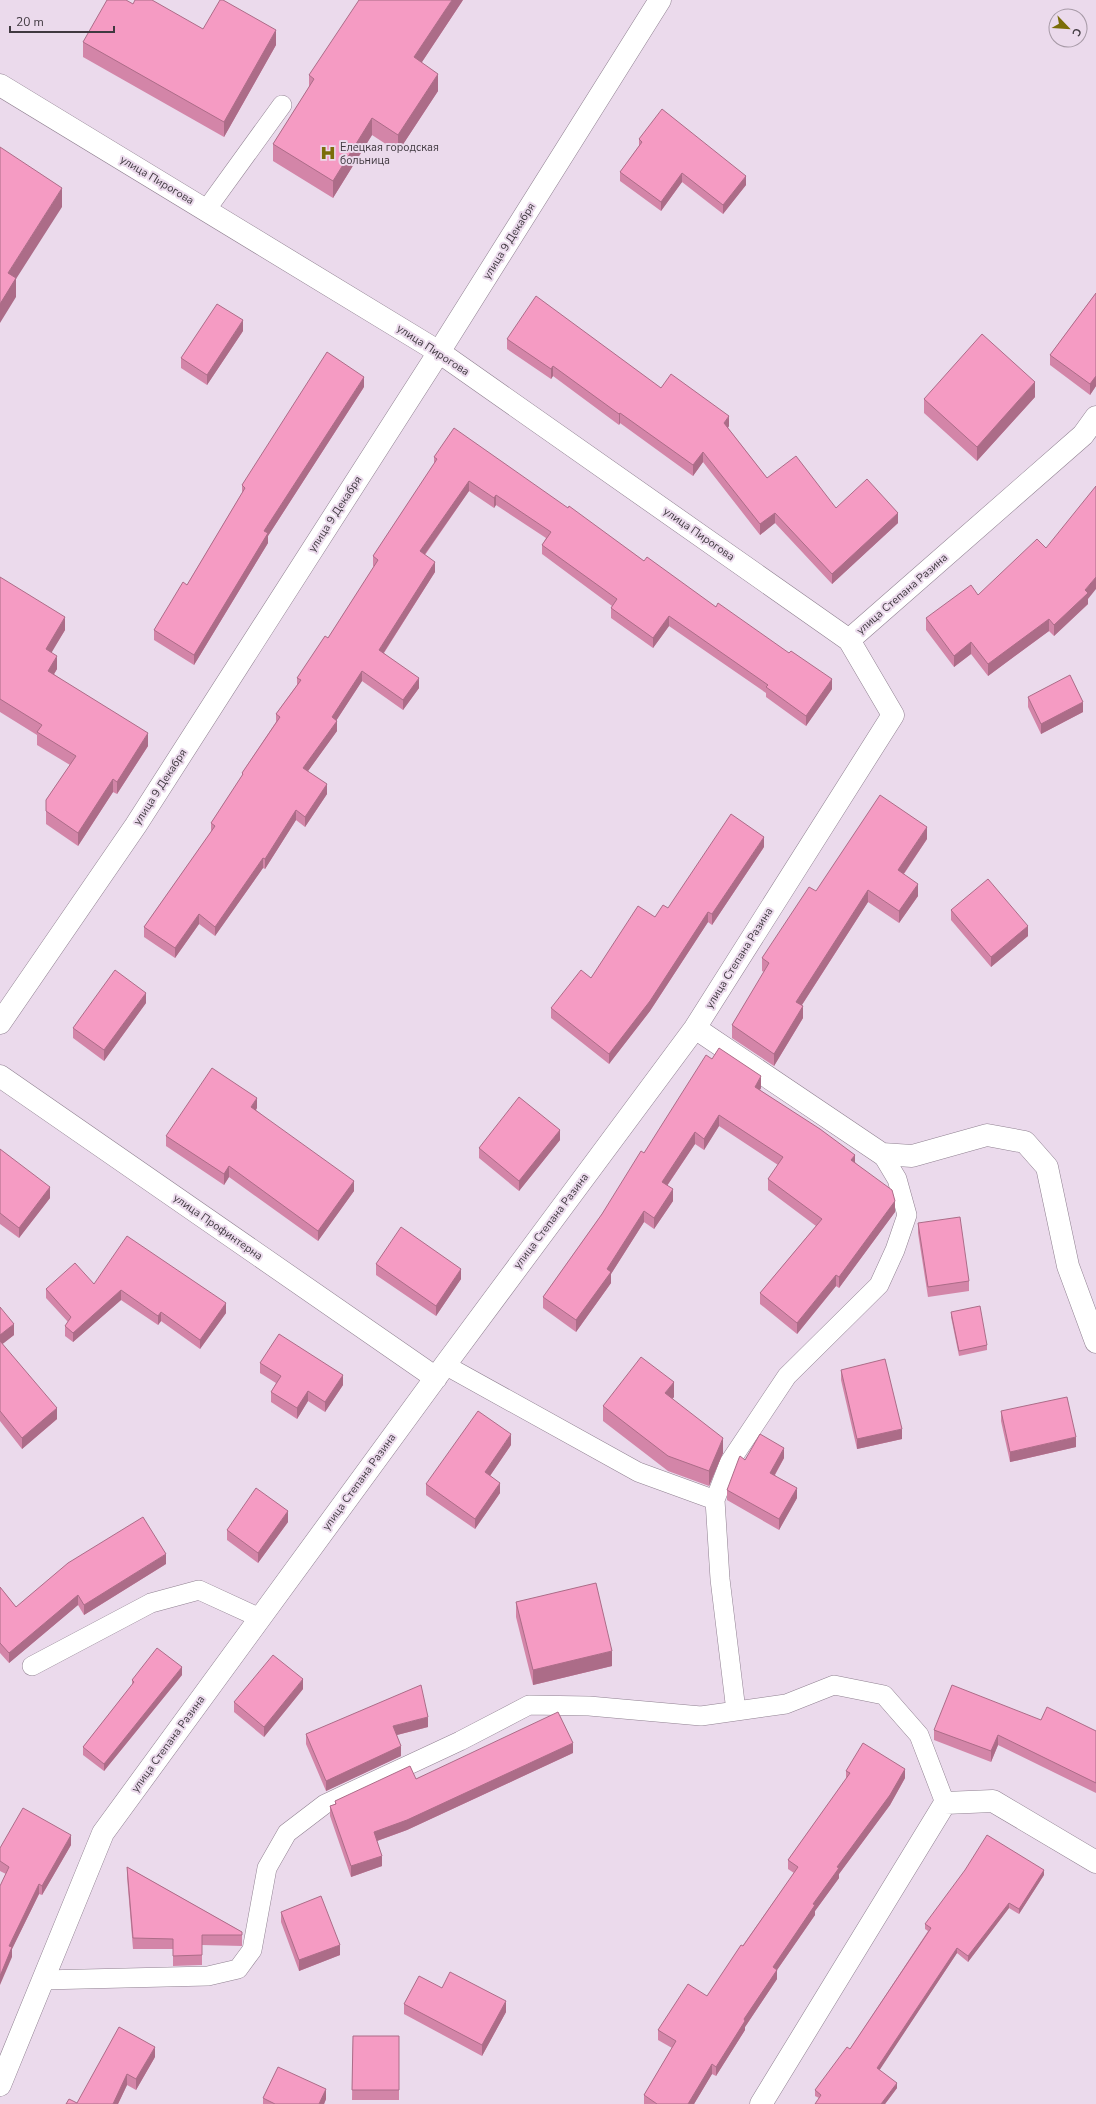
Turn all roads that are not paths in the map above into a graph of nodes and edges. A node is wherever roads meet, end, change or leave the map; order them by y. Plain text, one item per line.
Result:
1 (660, 0) edge
2 (0, 85) edge
3 (282, 106) dead end
4 (206, 210) junction
5 (439, 352) junction
6 (1096, 417) edge
7 (1089, 431) edge
8 (849, 640) junction
9 (0, 1023) edge
10 (695, 1028) junction
11 (0, 1076) edge
12 (882, 1154) junction
13 (1096, 1342) edge
14 (440, 1371) junction
15 (715, 1500) junction
16 (260, 1618) junction
17 (32, 1666) dead end
18 (736, 1710) junction
19 (945, 1803) junction
20 (1096, 1862) edge
21 (43, 1980) junction
22 (0, 2085) edge
23 (761, 2104) edge

1 - 5 street, улица 9 Декабря
2 - 4 street, улица Пирогова
3 - 4 lane
4 - 5 street, улица Пирогова
5 - 8 street, улица Пирогова
5 - 9 street, улица 9 Декабря
6 - 7 street, улица Степана Разина
7 - 8 street, улица Степана Разина
8 - 10 street, улица Степана Разина
10 - 12 street
10 - 14 street, улица Степана Разина
11 - 14 street, улица Профинтерна
12 - 13 street
12 - 15 lane
14 - 15 lane
14 - 16 street, улица Степана Разина
15 - 18 lane
16 - 17 lane
16 - 21 street, улица Степана Разина
18 - 19 lane
18 - 21 lane
19 - 20 street
19 - 23 street
21 - 22 street, улица Степана Разина

